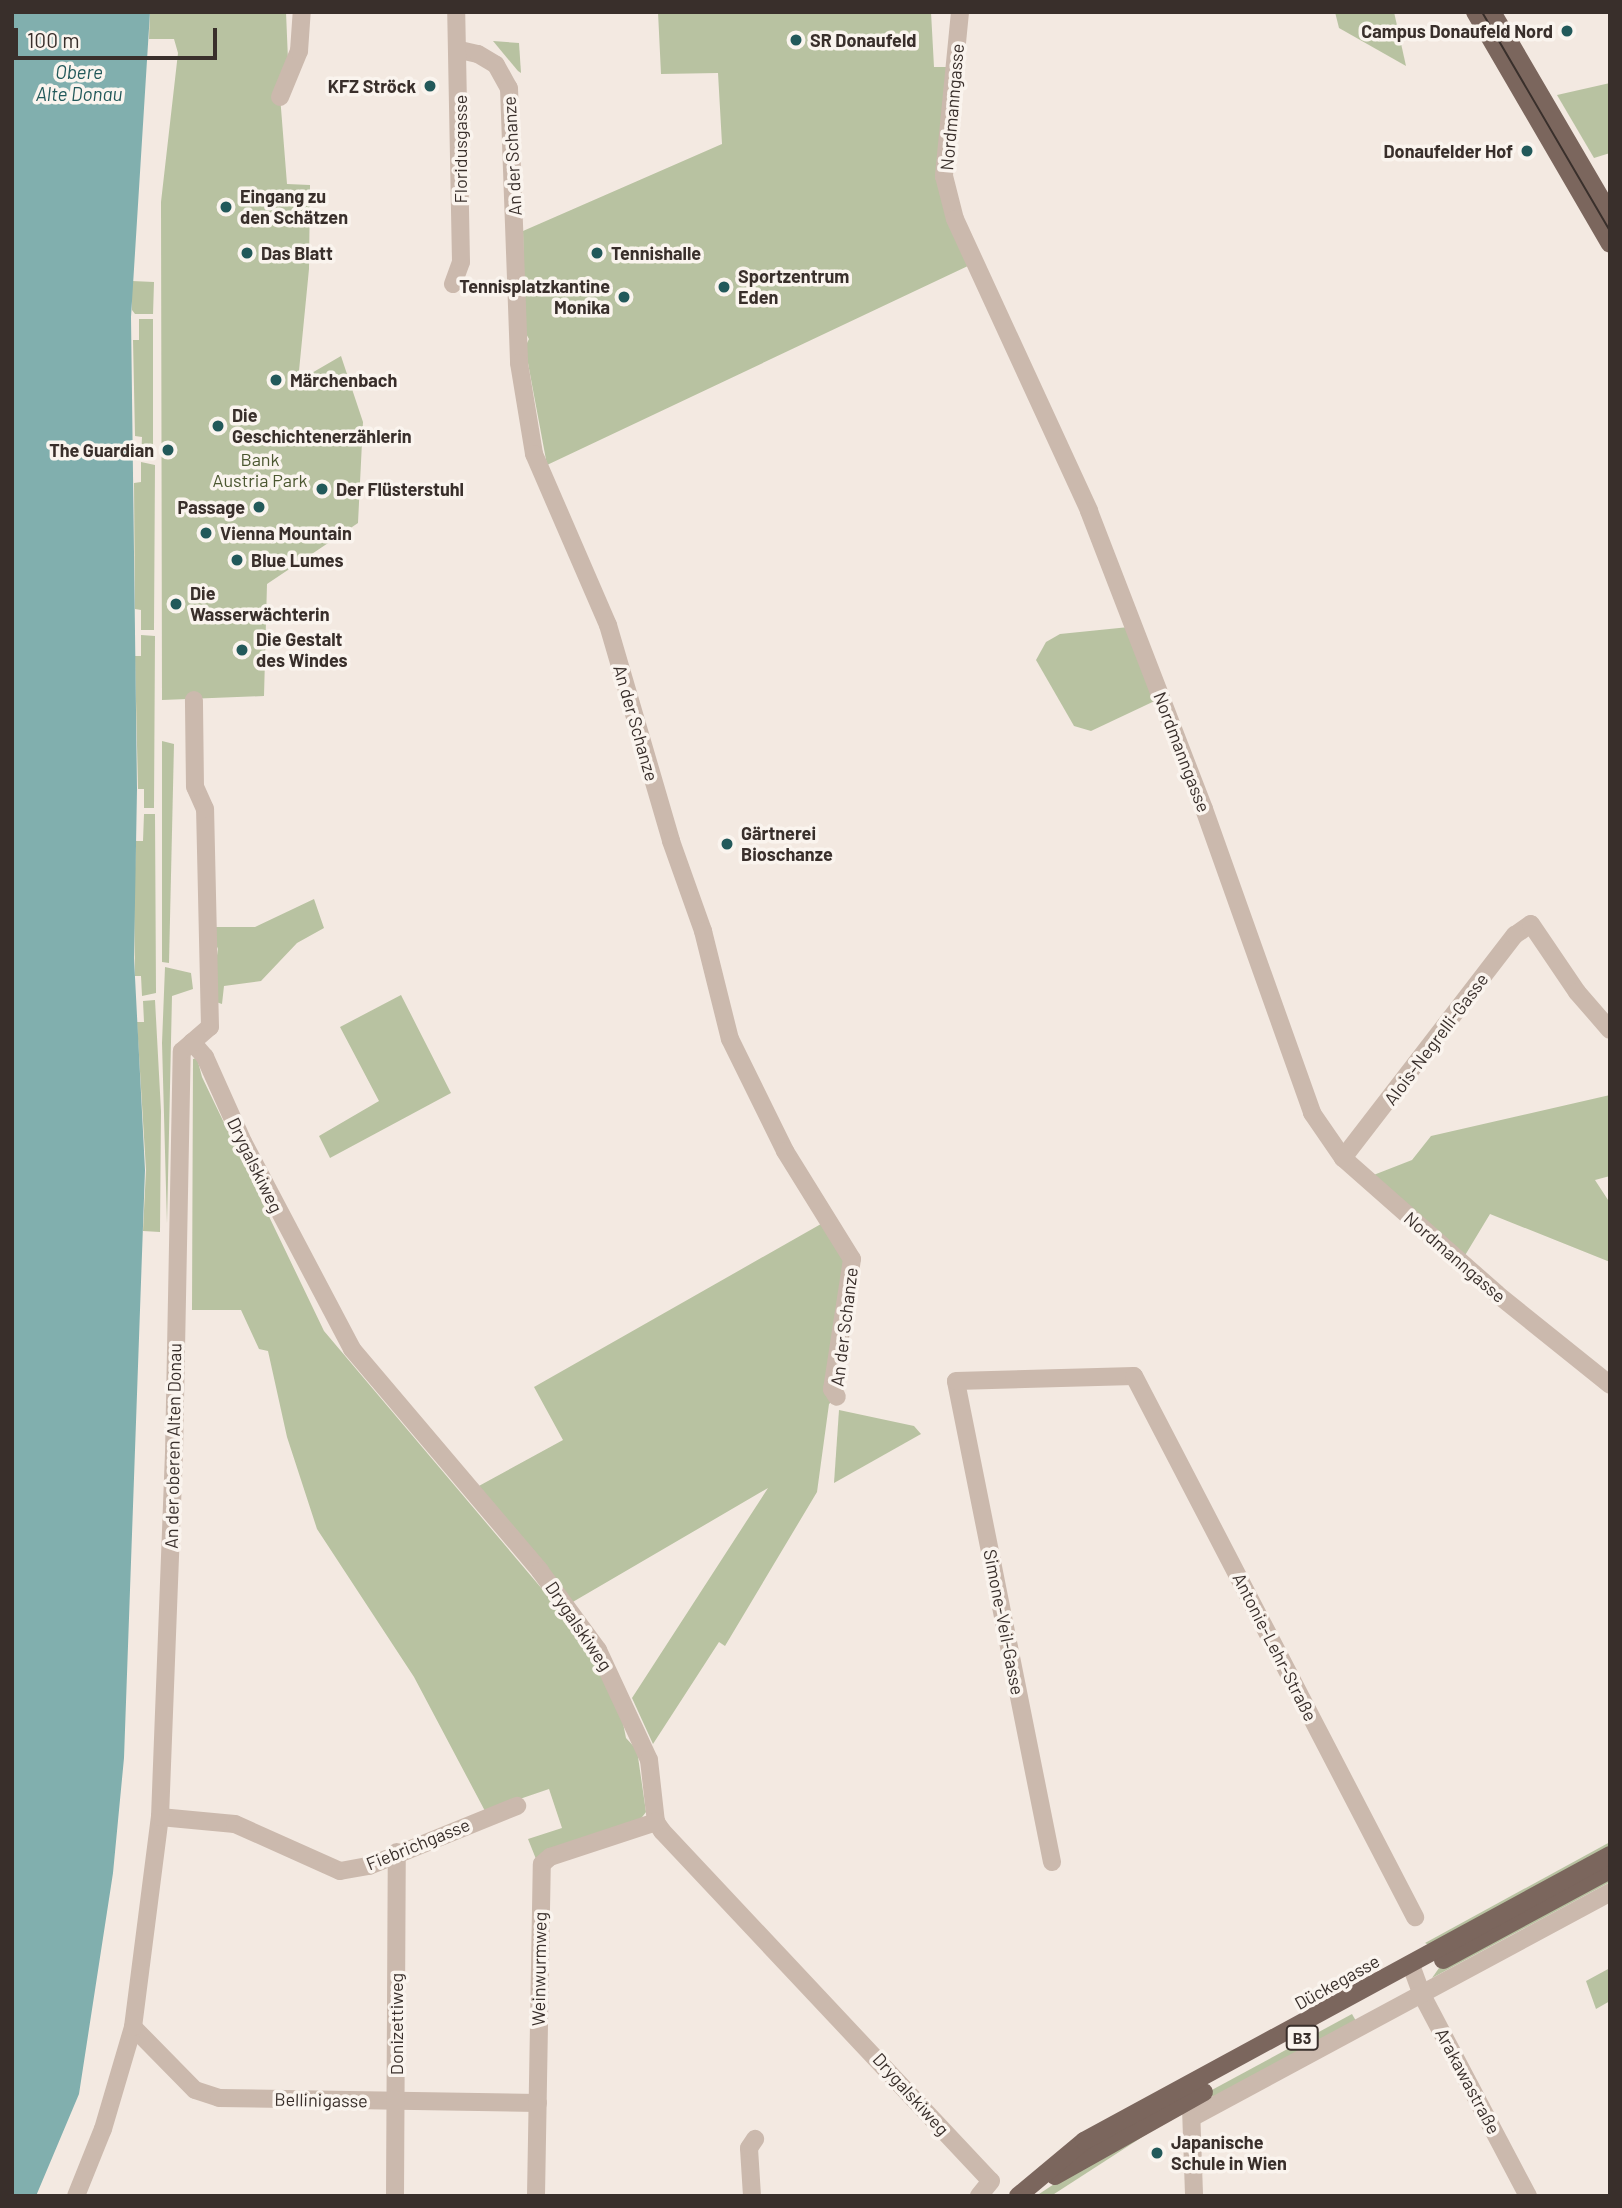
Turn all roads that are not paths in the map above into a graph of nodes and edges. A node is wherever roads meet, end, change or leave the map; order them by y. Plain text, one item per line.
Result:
1 (302, 12) edge
2 (456, 12) edge
3 (960, 12) edge
4 (1475, 12) edge
5 (1492, 12) edge
6 (460, 50) junction
7 (281, 97) dead end
8 (1610, 214) edge
9 (1610, 244) edge
10 (453, 284) dead end
11 (194, 700) dead end
12 (1610, 1030) edge
13 (192, 1042) junction
14 (1343, 1158) junction
15 (956, 1381) joint
16 (1610, 1385) edge
17 (837, 1397) dead end
18 (517, 1806) dead end
19 (160, 1817) junction
20 (656, 1822) junction
21 (397, 1852) junction
22 (1610, 1855) edge
23 (1052, 1862) dead end
24 (1610, 1870) edge
25 (1610, 1892) edge
26 (1415, 1917) dead end
27 (1413, 1970) junction
28 (1422, 1995) junction
29 (133, 2027) junction
30 (396, 2101) junction
31 (1189, 2102) junction
32 (538, 2103) junction
33 (755, 2138) dead end
34 (985, 2188) edge
35 (76, 2196) edge
36 (395, 2196) edge
37 (537, 2196) edge
38 (752, 2196) edge
39 (1018, 2196) edge
40 (1030, 2196) edge
41 (1194, 2196) edge
42 (1528, 2196) edge

1 - 7 street
2 - 6 street, Floridusgasse
3 - 14 street, Nordmanngasse
4 - 9 main road
5 - 8 main road
6 - 10 street, Floridusgasse
6 - 17 street, An der Schanze
11 - 13 street, An der oberen Alten Donau
12 - 14 street, Alois-Negrelli-Gasse
13 - 19 street, An der oberen Alten Donau
13 - 20 street, Drygalskiweg
14 - 16 street, Nordmanngasse
15 - 23 street, Simone-Veil-Gasse
15 - 26 street, Antonie-Lehr-Straße
18 - 21 street, Fiebrichgasse
19 - 21 street, Fiebrichgasse
19 - 29 street, An der oberen Alten Donau
20 - 32 street, Weinwurmweg
20 - 34 street, Drygalskiweg
21 - 30 street, Donizettiweg
22 - 27 main road, Dückegasse / B3
24 - 27 main road, Dückegasse / B3
25 - 28 street, Dückegasse
27 - 28 street, Arakawastraße
27 - 31 main road, Dückegasse / B3
28 - 31 street, Dückegasse
28 - 42 street, Arakawastraße
29 - 30 street, Bellinigasse
29 - 35 street, An der oberen Alten Donau
30 - 32 street, Bellinigasse
30 - 36 street, Donizettiweg
31 - 39 main road, Dückegasse / B3
31 - 40 main road, Dückegasse / B3
31 - 41 street
32 - 37 street, Weinwurmweg
33 - 38 street

